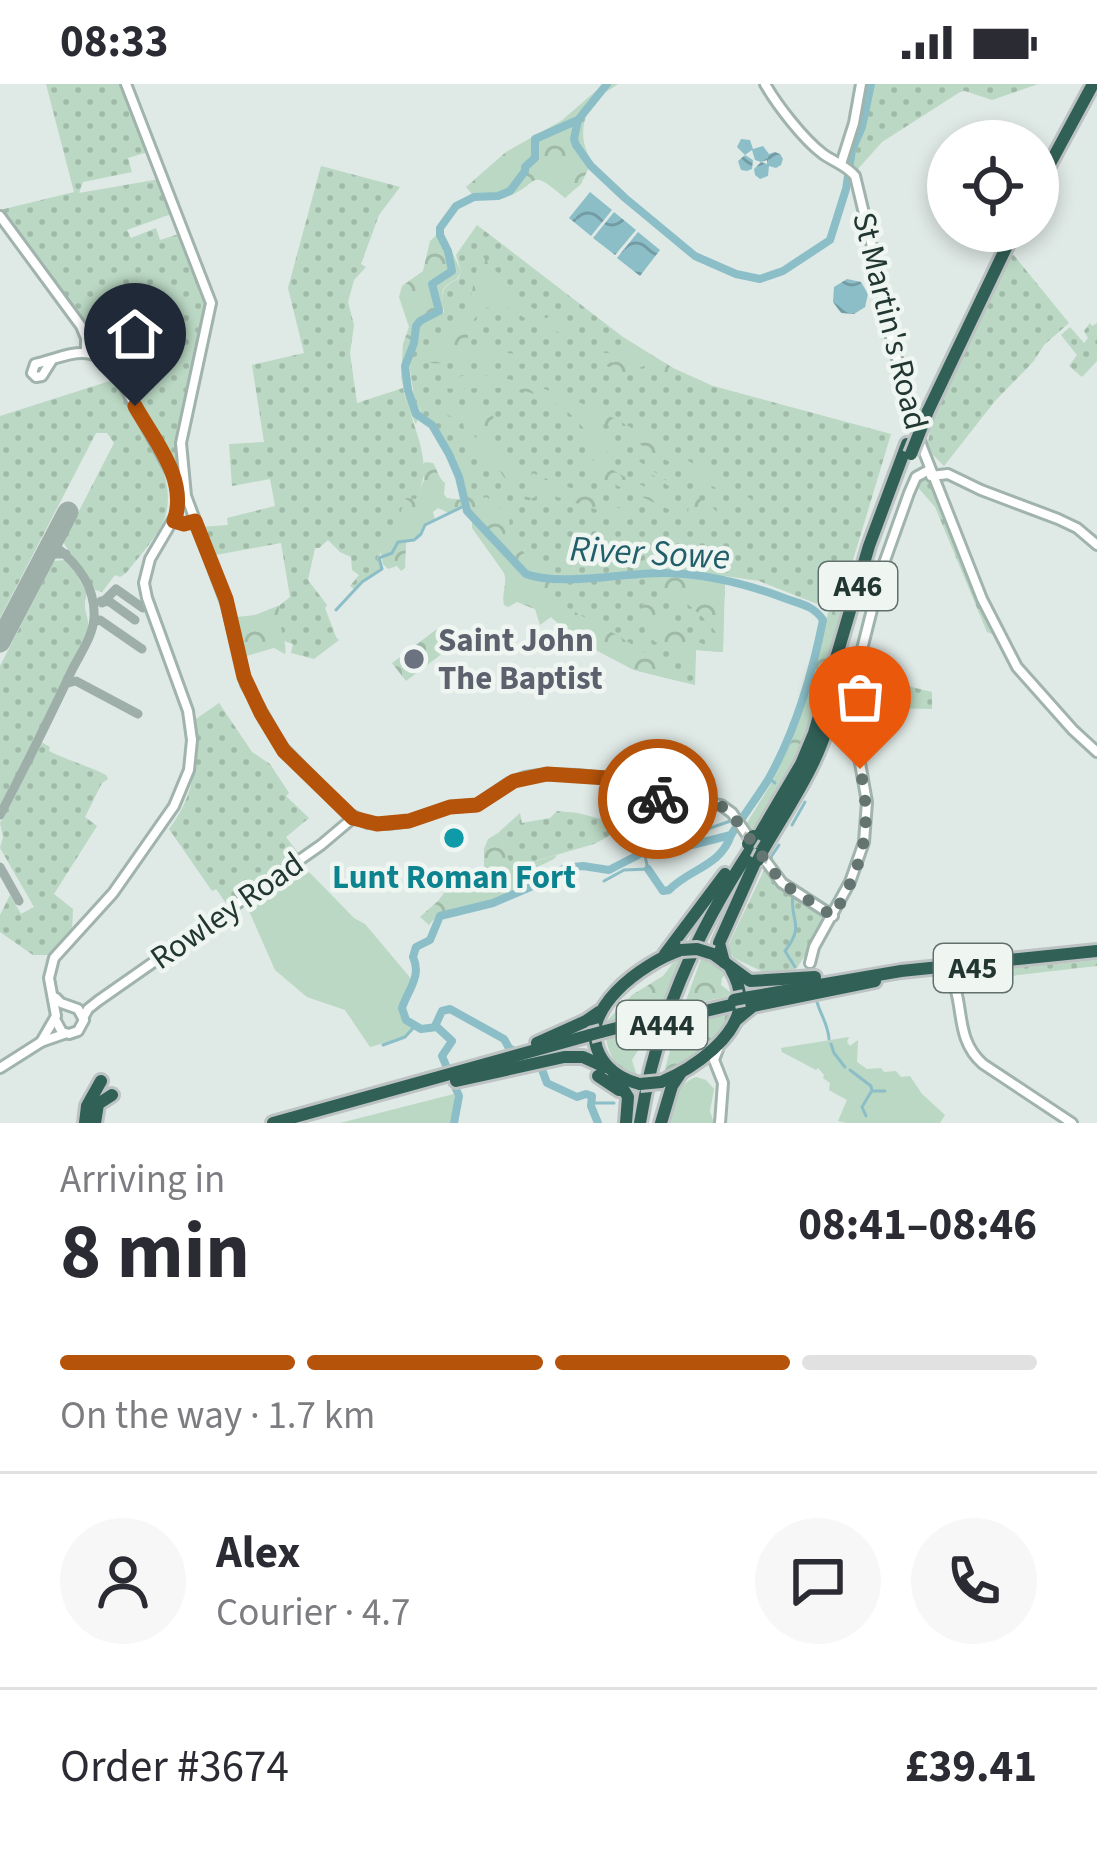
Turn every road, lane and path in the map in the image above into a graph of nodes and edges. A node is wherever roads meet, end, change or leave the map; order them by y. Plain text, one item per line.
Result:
1 (126, 84) edge
2 (765, 84) edge
3 (861, 84) edge
4 (1089, 84) edge
5 (1059, 135) edge
6 (1059, 144) edge
7 (847, 168) junction
8 (0, 217) edge
9 (1000, 252) edge
10 (86, 353) junction
11 (43, 366) dead end
12 (909, 449) junction
13 (930, 473) junction
14 (174, 521) junction
15 (195, 521) junction
16 (1097, 545) edge
17 (832, 700) junction
18 (1097, 752) edge
19 (783, 796) joint
20 (353, 818) junction
21 (774, 823) joint
22 (756, 849) junction
23 (833, 916) junction
24 (1097, 953) edge
25 (662, 957) junction
26 (723, 962) junction
27 (810, 963) junction
28 (827, 975) junction
29 (954, 975) junction
30 (879, 977) junction
31 (790, 979) junction
32 (52, 993) junction
33 (98, 1001) junction
34 (604, 1006) junction
35 (72, 1007) junction
36 (56, 1018) junction
37 (83, 1018) junction
38 (732, 1026) junction
39 (65, 1033) junction
40 (41, 1042) junction
41 (523, 1057) junction
42 (688, 1067) junction
43 (0, 1068) edge
44 (717, 1070) junction
45 (608, 1073) junction
46 (451, 1077) junction
47 (101, 1081) dead end
48 (112, 1095) dead end
49 (85, 1123) edge
50 (95, 1123) edge
51 (273, 1123) edge
52 (293, 1123) edge
53 (626, 1123) edge
54 (644, 1123) edge
55 (661, 1123) edge
56 (720, 1123) edge
57 (1072, 1123) edge

1 - 15 street
2 - 7 street
3 - 7 street
4 - 5 highway
4 - 6 highway
7 - 13 street, St Martin's Road
8 - 10 street
9 - 12 highway, A46, bridge
10 - 11 street
10 - 14 street
12 - 17 highway, A46
12 - 19 highway, A46
13 - 16 street
13 - 18 street, St Martin's Road
13 - 23 street
14 - 15 street
14 - 32 street
15 - 20 street
17 - 21 highway, A46
17 - 22 highway, A46
19 - 22 highway, A444
20 - 23 street
20 - 33 street, Rowley Road
21 - 22 highway, A444
22 - 25 highway, A46
22 - 26 highway, A46
22 - 54 highway, A444
23 - 27 street
24 - 29 highway, A45
24 - 30 highway, A45
25 - 26 highway, bridge
25 - 34 highway
26 - 31 highway, A45
26 - 38 highway
27 - 28 highway
27 - 31 highway
28 - 30 highway, A45
28 - 31 highway, A45
29 - 30 highway, A45
29 - 57 street
30 - 38 highway
30 - 41 highway, A45, bridge
32 - 35 street
32 - 36 street
33 - 35 street, Rowley Road
33 - 37 street, Rowley Road
34 - 41 highway
34 - 45 highway
35 - 36 street
35 - 37 street
36 - 39 street
36 - 40 street
37 - 39 street
38 - 42 highway
38 - 44 street
39 - 40 street
40 - 43 street
41 - 45 highway
41 - 46 highway, A45
42 - 44 street
42 - 45 highway, bridge
42 - 55 highway
44 - 56 street
45 - 53 highway
46 - 51 highway, A45
46 - 52 highway, A45
47 - 49 highway
48 - 50 highway

